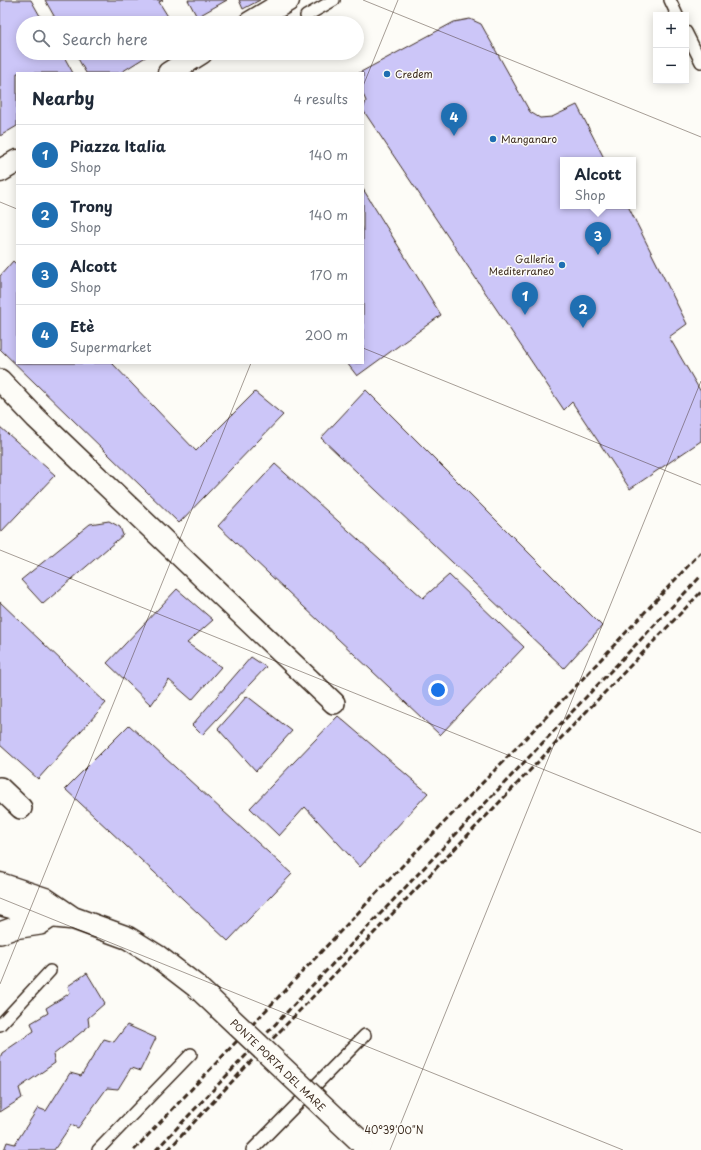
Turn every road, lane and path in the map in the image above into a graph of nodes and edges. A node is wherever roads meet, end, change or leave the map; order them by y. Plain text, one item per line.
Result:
1 (288, 0) edge
2 (334, 0) edge
3 (670, 0) edge
4 (676, 12) edge
5 (262, 16) edge
6 (306, 16) dead end
7 (689, 38) edge
8 (189, 60) edge
9 (701, 62) edge
10 (170, 72) edge
11 (16, 162) edge
12 (0, 171) edge
13 (2, 386) edge
14 (334, 704) dead end
15 (0, 788) edge
16 (21, 808) dead end
17 (0, 884) edge
18 (0, 904) edge
19 (52, 916) junction
20 (74, 918) junction
21 (0, 933) edge
22 (50, 971) dead end
23 (0, 1025) edge
24 (365, 1035) dead end
25 (191, 1054) dead end
26 (364, 1146) edge
27 (98, 1150) edge
28 (252, 1150) edge

1 - 5 main road
2 - 6 lane
3 - 4 lane
7 - 9 lane
8 - 10 main road
11 - 12 main road
13 - 14 street
15 - 16 street
17 - 20 main road
18 - 19 main road
19 - 20 main road
19 - 21 street
20 - 26 main road, PONTE PORTA DEL MARE, bridge
22 - 23 lane
24 - 28 lane
25 - 27 lane

